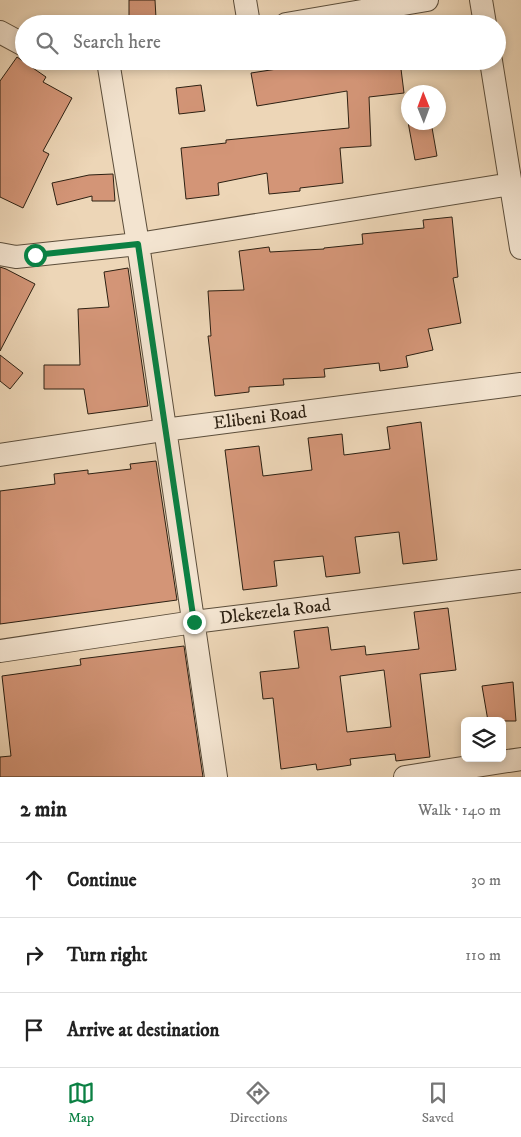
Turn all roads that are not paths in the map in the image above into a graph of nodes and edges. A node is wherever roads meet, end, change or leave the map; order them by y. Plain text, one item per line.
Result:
1 (245, 0) edge
2 (427, 0) edge
3 (481, 0) edge
4 (247, 15) edge
5 (339, 15) edge
6 (484, 15) edge
7 (0, 32) edge
8 (15, 40) edge
9 (109, 70) edge
10 (492, 70) edge
11 (511, 184) junction
12 (138, 244) junction
13 (521, 248) edge
14 (0, 254) edge
15 (521, 384) edge
16 (164, 430) junction
17 (0, 455) edge
18 (521, 581) edge
19 (194, 622) junction
20 (0, 651) edge
21 (521, 759) edge
22 (216, 777) edge
23 (405, 777) edge

1 - 4 street
2 - 5 street
3 - 6 street
7 - 8 street
9 - 12 street
10 - 11 street
11 - 12 street
11 - 13 street
12 - 14 street
12 - 16 street
15 - 16 street, Elibeni Road
16 - 17 street, Elibeni Road
16 - 19 street
18 - 19 street, Dlekezela Road
19 - 20 street, Dlekezela Road
19 - 22 street
21 - 23 street

